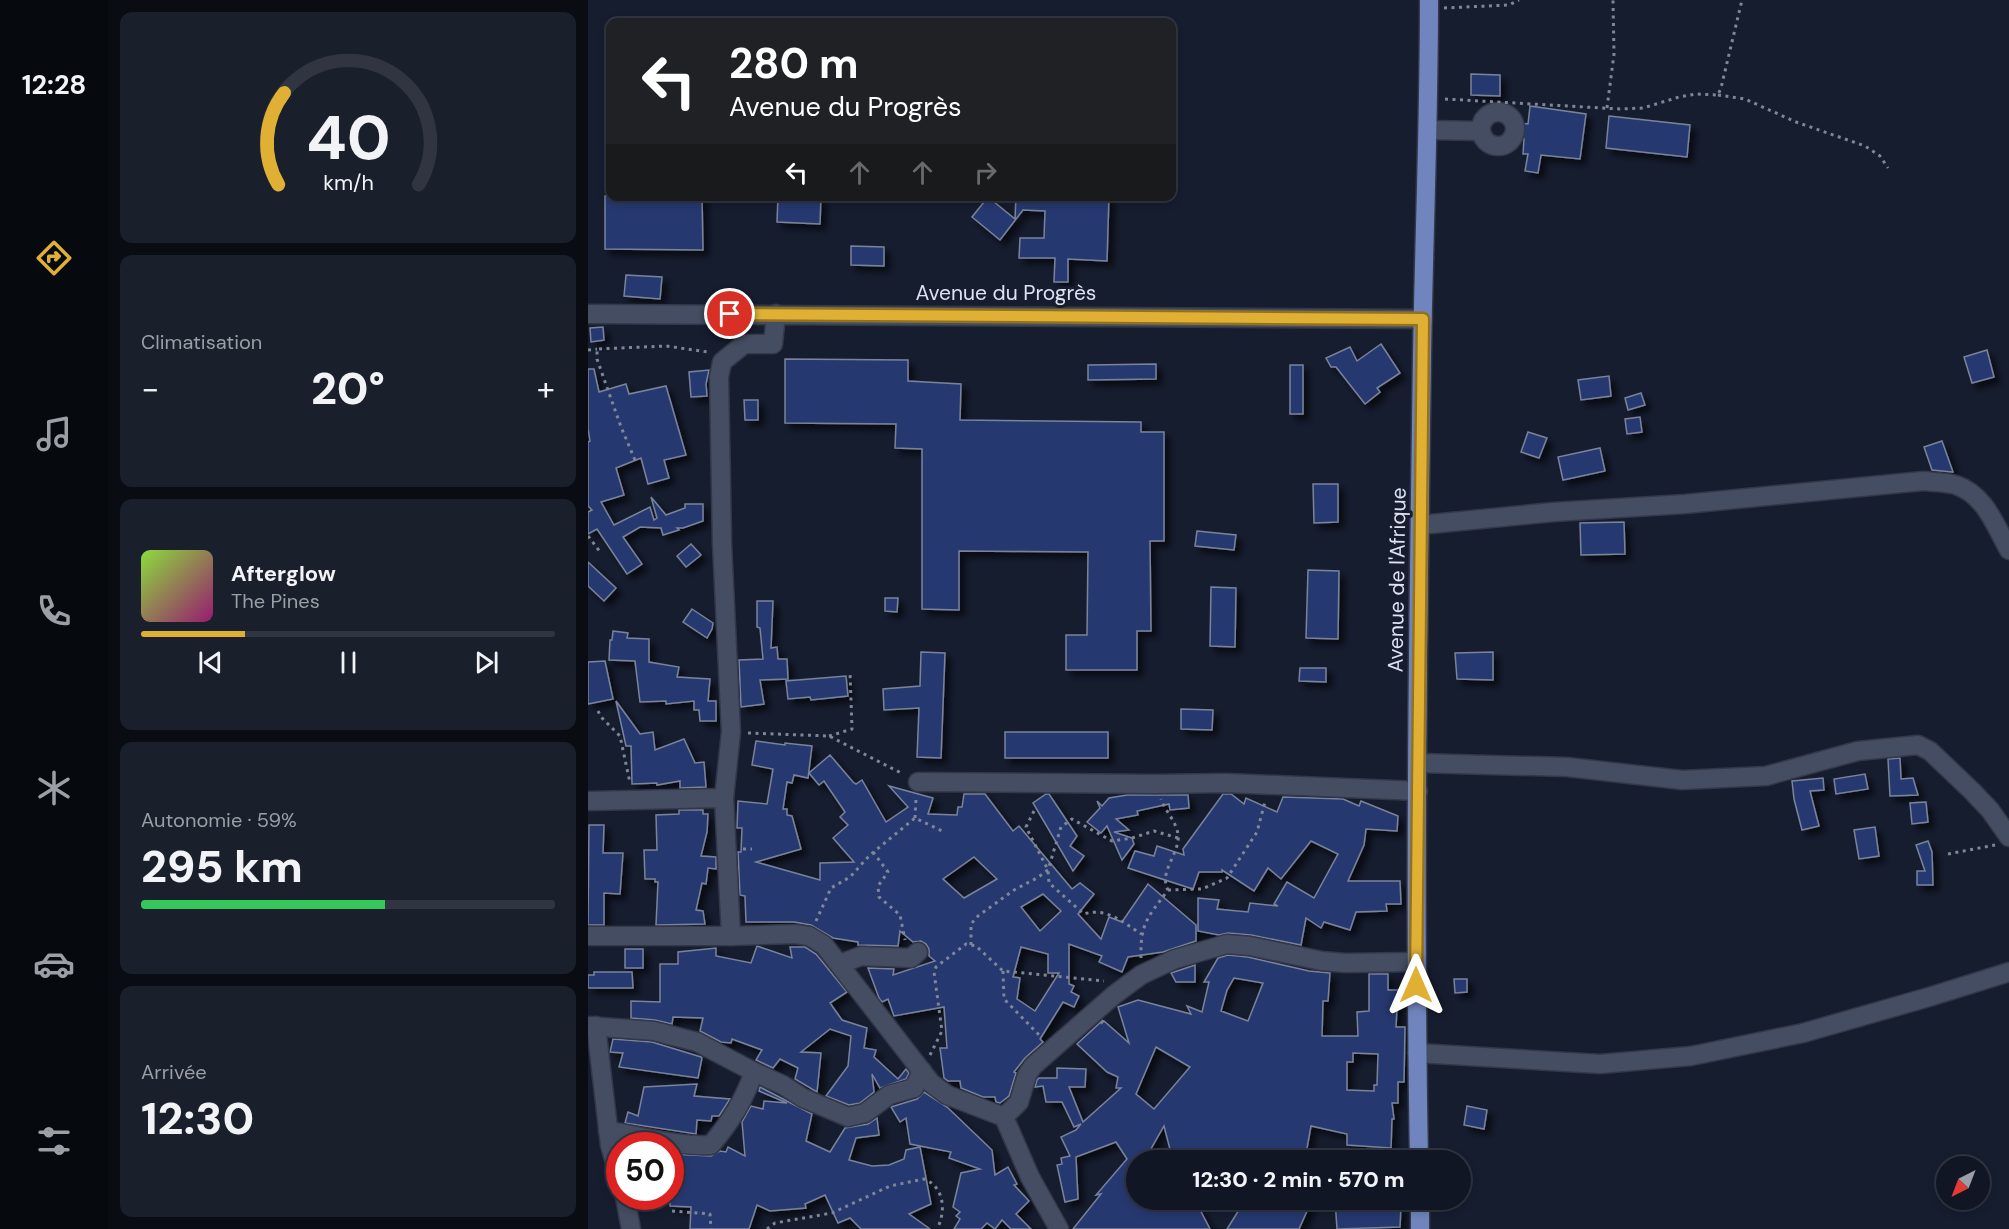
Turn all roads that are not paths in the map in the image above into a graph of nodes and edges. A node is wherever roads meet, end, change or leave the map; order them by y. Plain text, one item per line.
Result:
1 (1429, 4) edge
2 (1428, 130) junction
3 (1481, 130) dead end
4 (588, 314) edge
5 (776, 314) junction
6 (1423, 319) junction
7 (1420, 525) junction
8 (2009, 550) edge
9 (1418, 763) junction
10 (918, 782) road end
11 (1418, 791) junction
12 (724, 798) junction
13 (588, 801) edge
14 (2004, 840) edge
15 (588, 936) edge
16 (731, 936) junction
17 (918, 952) road end
18 (1415, 962) junction
19 (840, 964) junction
20 (2009, 972) edge
21 (592, 1026) edge
22 (1417, 1053) junction
23 (922, 1071) junction
24 (754, 1072) junction
25 (1004, 1117) junction
26 (608, 1131) joint
27 (1419, 1150) edge
28 (627, 1210) edge
29 (1420, 1210) edge
30 (631, 1229) edge
31 (1059, 1229) edge
32 (1420, 1229) edge

1 - 2 main road, Avenue de l'Afrique
2 - 3 street
2 - 6 main road, Avenue de l'Afrique
4 - 5 street, Avenue du Progrès
5 - 6 street, Avenue du Progrès
5 - 12 street
6 - 7 main road, Avenue de l'Afrique
7 - 8 street
7 - 9 main road, Avenue de l'Afrique
9 - 11 main road, Avenue de l'Afrique
9 - 14 street
10 - 11 street
11 - 18 main road, Avenue de l'Afrique
12 - 13 street
12 - 16 street
15 - 16 street
16 - 19 street
17 - 19 street
18 - 22 main road, Avenue de l'Afrique
18 - 25 street
19 - 23 street
20 - 22 street
21 - 24 street
21 - 26 street
22 - 27 main road, Avenue de l'Afrique
23 - 24 street
23 - 25 street
24 - 26 street
25 - 31 street
28 - 30 street
29 - 32 main road

